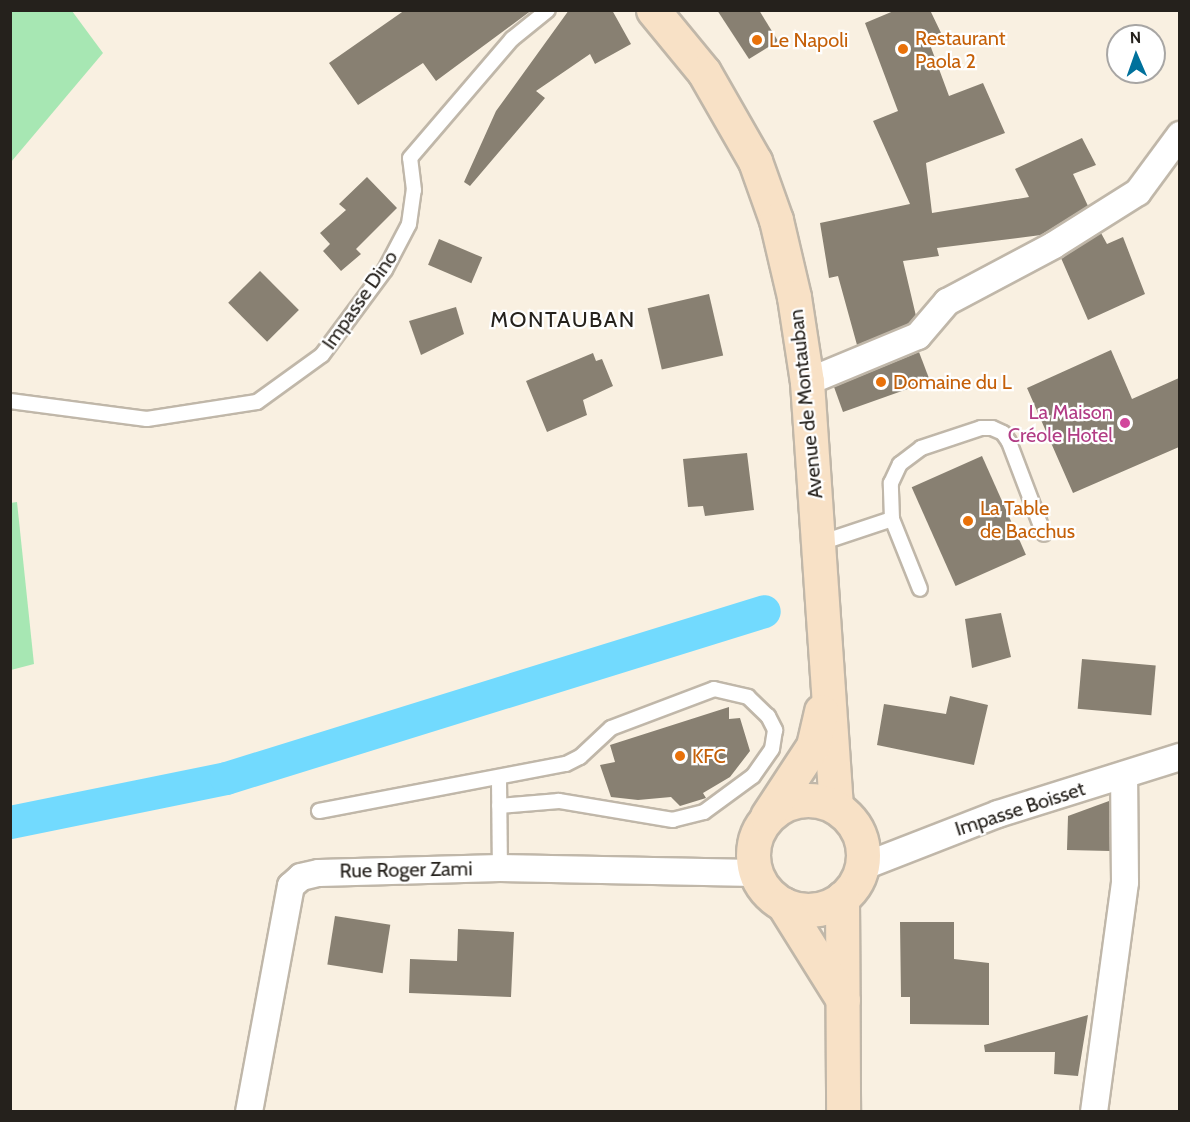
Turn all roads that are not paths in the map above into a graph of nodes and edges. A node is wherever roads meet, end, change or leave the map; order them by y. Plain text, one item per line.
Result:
1 (548, 10) edge
2 (653, 10) edge
3 (1179, 135) edge
4 (807, 382) junction
5 (10, 400) edge
6 (892, 519) junction
7 (1044, 534) dead end
8 (820, 543) junction
9 (920, 589) dead end
10 (826, 692) junction
11 (1179, 757) edge
12 (1124, 776) junction
13 (499, 779) junction
14 (499, 806) junction
15 (836, 807) junction
16 (320, 811) dead end
17 (764, 822) junction
18 (862, 867) junction
19 (500, 868) junction
20 (755, 873) junction
21 (843, 898) junction
22 (783, 904) junction
23 (843, 1000) junction
24 (249, 1112) edge
25 (843, 1112) edge
26 (1094, 1112) edge

1 - 5 lane, Impasse Dino
2 - 4 main road, Avenue de Montauban
3 - 4 street
4 - 8 main road, Avenue de Montauban
6 - 7 lane
6 - 8 lane
6 - 9 lane
8 - 10 main road, Avenue de Montauban
10 - 15 main road, Avenue de Montauban
10 - 17 main road, Avenue de Montauban
11 - 12 street, Impasse Boisset
12 - 18 street, Impasse Boisset
12 - 26 street
13 - 14 lane
13 - 14 lane
13 - 16 lane
14 - 19 lane
15 - 17 main road
15 - 18 main road
17 - 20 main road, Avenue de Montauban
18 - 21 main road
19 - 20 street, Rue Roger Zami
19 - 24 street, Rue Roger Zami
20 - 22 main road
21 - 22 main road
21 - 23 main road
22 - 23 main road
23 - 25 main road

